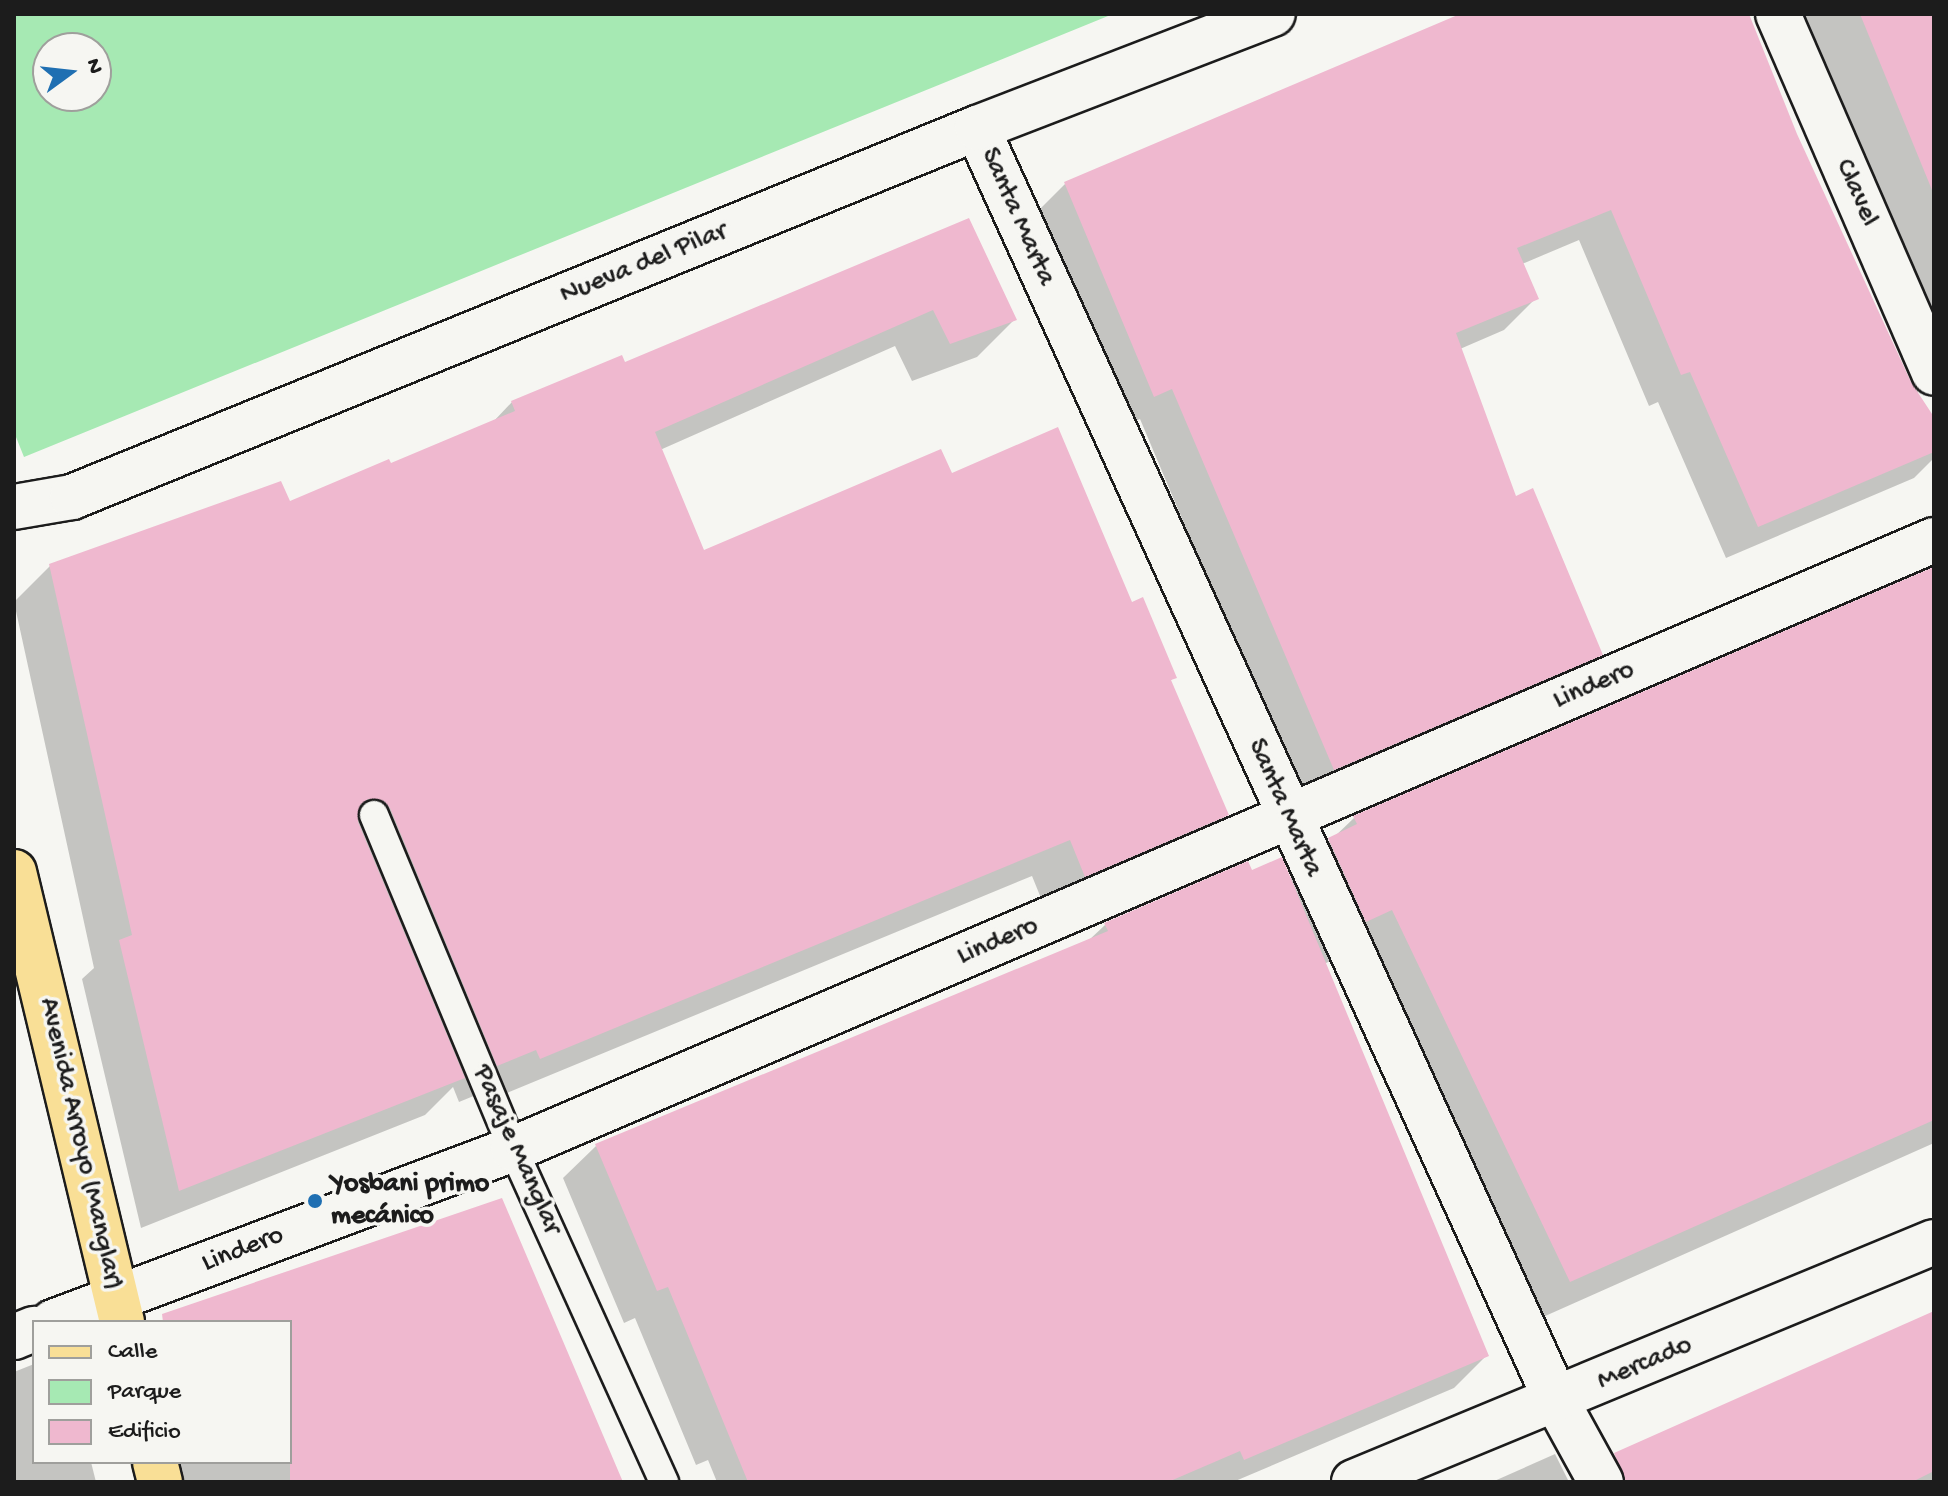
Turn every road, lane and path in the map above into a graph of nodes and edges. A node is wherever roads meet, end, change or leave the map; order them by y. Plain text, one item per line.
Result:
1 (1273, 14) edge
2 (1778, 14) edge
3 (977, 128) junction
4 (1934, 372) edge
5 (14, 507) edge
6 (1934, 540) edge
7 (374, 815) dead end
8 (1288, 818) junction
9 (14, 872) edge
10 (513, 1149) junction
11 (1934, 1242) edge
12 (119, 1310) edge
13 (64, 1320) edge
14 (1557, 1402) junction
15 (664, 1482) edge
16 (1354, 1482) edge
17 (1601, 1482) edge

1 - 3 street, Nueva del Pilar
2 - 4 street, Clavel
3 - 5 street, Nueva del Pilar
3 - 8 street, Santa Marta
6 - 8 street, Lindero
7 - 10 lane, Pasaje Manglar
8 - 10 street, Lindero
8 - 14 street, Santa Marta
9 - 12 main road, Avenida Arroyo (Manglar)
10 - 12 street, Lindero
10 - 15 lane, Pasaje Manglar
11 - 14 street, Mercado
12 - 13 street, Lindero
14 - 16 street, Mercado
14 - 17 street, Santa Marta

